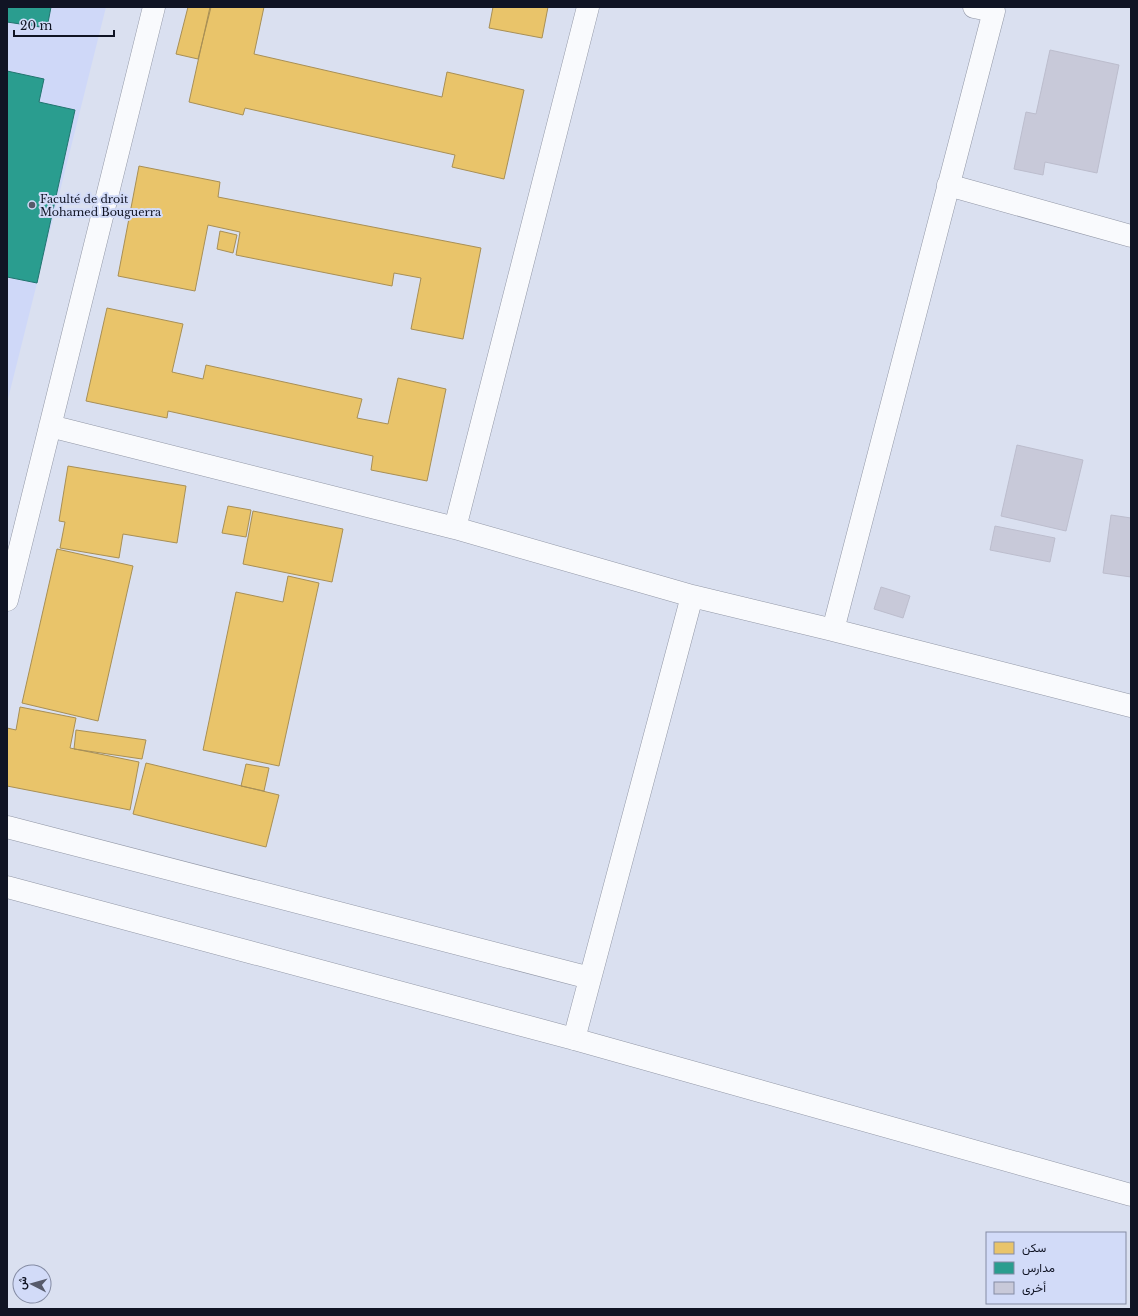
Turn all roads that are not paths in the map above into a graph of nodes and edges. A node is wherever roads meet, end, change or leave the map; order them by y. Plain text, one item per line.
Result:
1 (154, 7) edge
2 (588, 7) edge
3 (974, 7) edge
4 (948, 185) junction
5 (1131, 236) edge
6 (50, 426) junction
7 (454, 528) junction
8 (692, 596) junction
9 (7, 600) edge
10 (833, 630) junction
11 (1131, 706) edge
12 (7, 827) edge
13 (7, 887) edge
14 (590, 978) junction
15 (574, 1039) junction
16 (1131, 1195) edge

1 - 6 street
2 - 7 street
3 - 4 street
4 - 5 street
4 - 10 street
6 - 7 street
6 - 9 street
7 - 8 street
8 - 10 street
8 - 14 street
10 - 11 street
12 - 14 street
13 - 15 street
14 - 15 street
15 - 16 street

